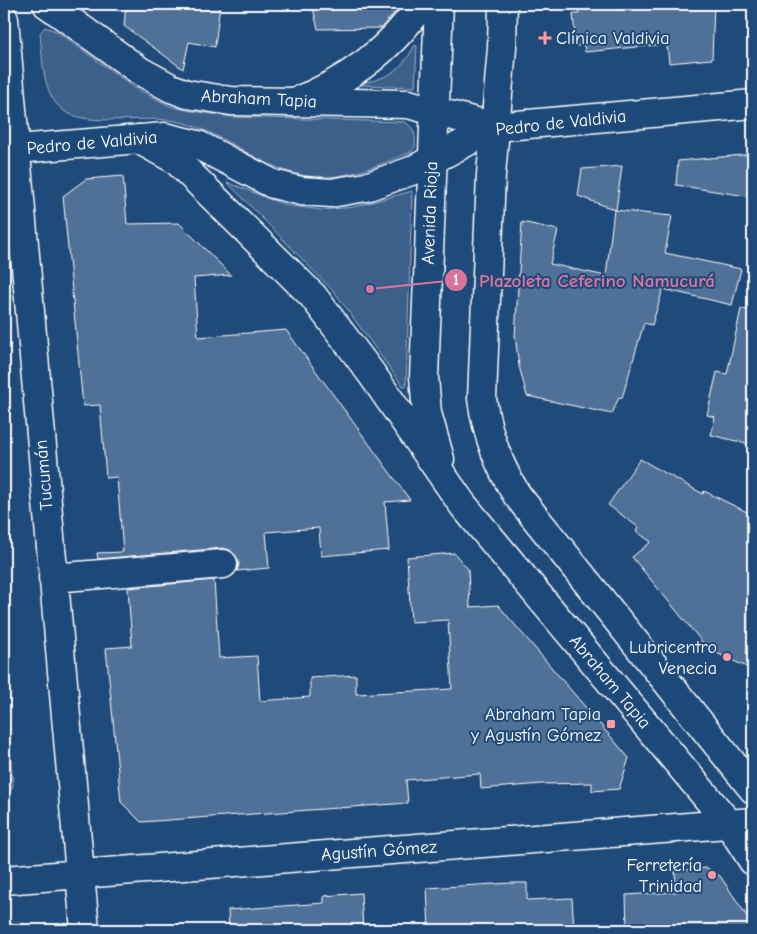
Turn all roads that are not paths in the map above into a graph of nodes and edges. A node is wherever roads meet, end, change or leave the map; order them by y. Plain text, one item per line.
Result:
1 (47, 4) edge
2 (421, 4) edge
3 (439, 4) edge
4 (503, 4) edge
5 (4, 19) edge
6 (294, 102) junction
7 (753, 104) edge
8 (434, 112) junction
9 (495, 127) junction
10 (138, 139) junction
11 (10, 150) edge
12 (433, 160) junction
13 (463, 506) junction
14 (223, 564) dead end
15 (53, 578) junction
16 (753, 789) edge
17 (741, 823) edge
18 (753, 861) edge
19 (80, 874) junction
20 (4, 880) edge
21 (85, 930) edge

1 - 6 street, Abraham Tapia
2 - 6 street
3 - 8 street, Avenida Rioja
4 - 9 street
5 - 11 street, Tucumán
6 - 8 street, Abraham Tapia
7 - 9 street, Pedro de Valdivia
8 - 9 street, Abraham Tapia
8 - 12 street, Avenida Rioja
9 - 12 street, Pedro de Valdivia
9 - 16 street
10 - 11 street, Pedro de Valdivia
10 - 12 street, Pedro de Valdivia
10 - 13 street
11 - 15 street, Tucumán
12 - 13 street, Avenida Rioja
13 - 17 street, Abraham Tapia
14 - 15 street
15 - 19 street, Tucumán
17 - 18 street, Abraham Tapia
17 - 19 street, Agustín Gómez
19 - 20 street, Agustín Gómez
19 - 21 street, Tucumán

